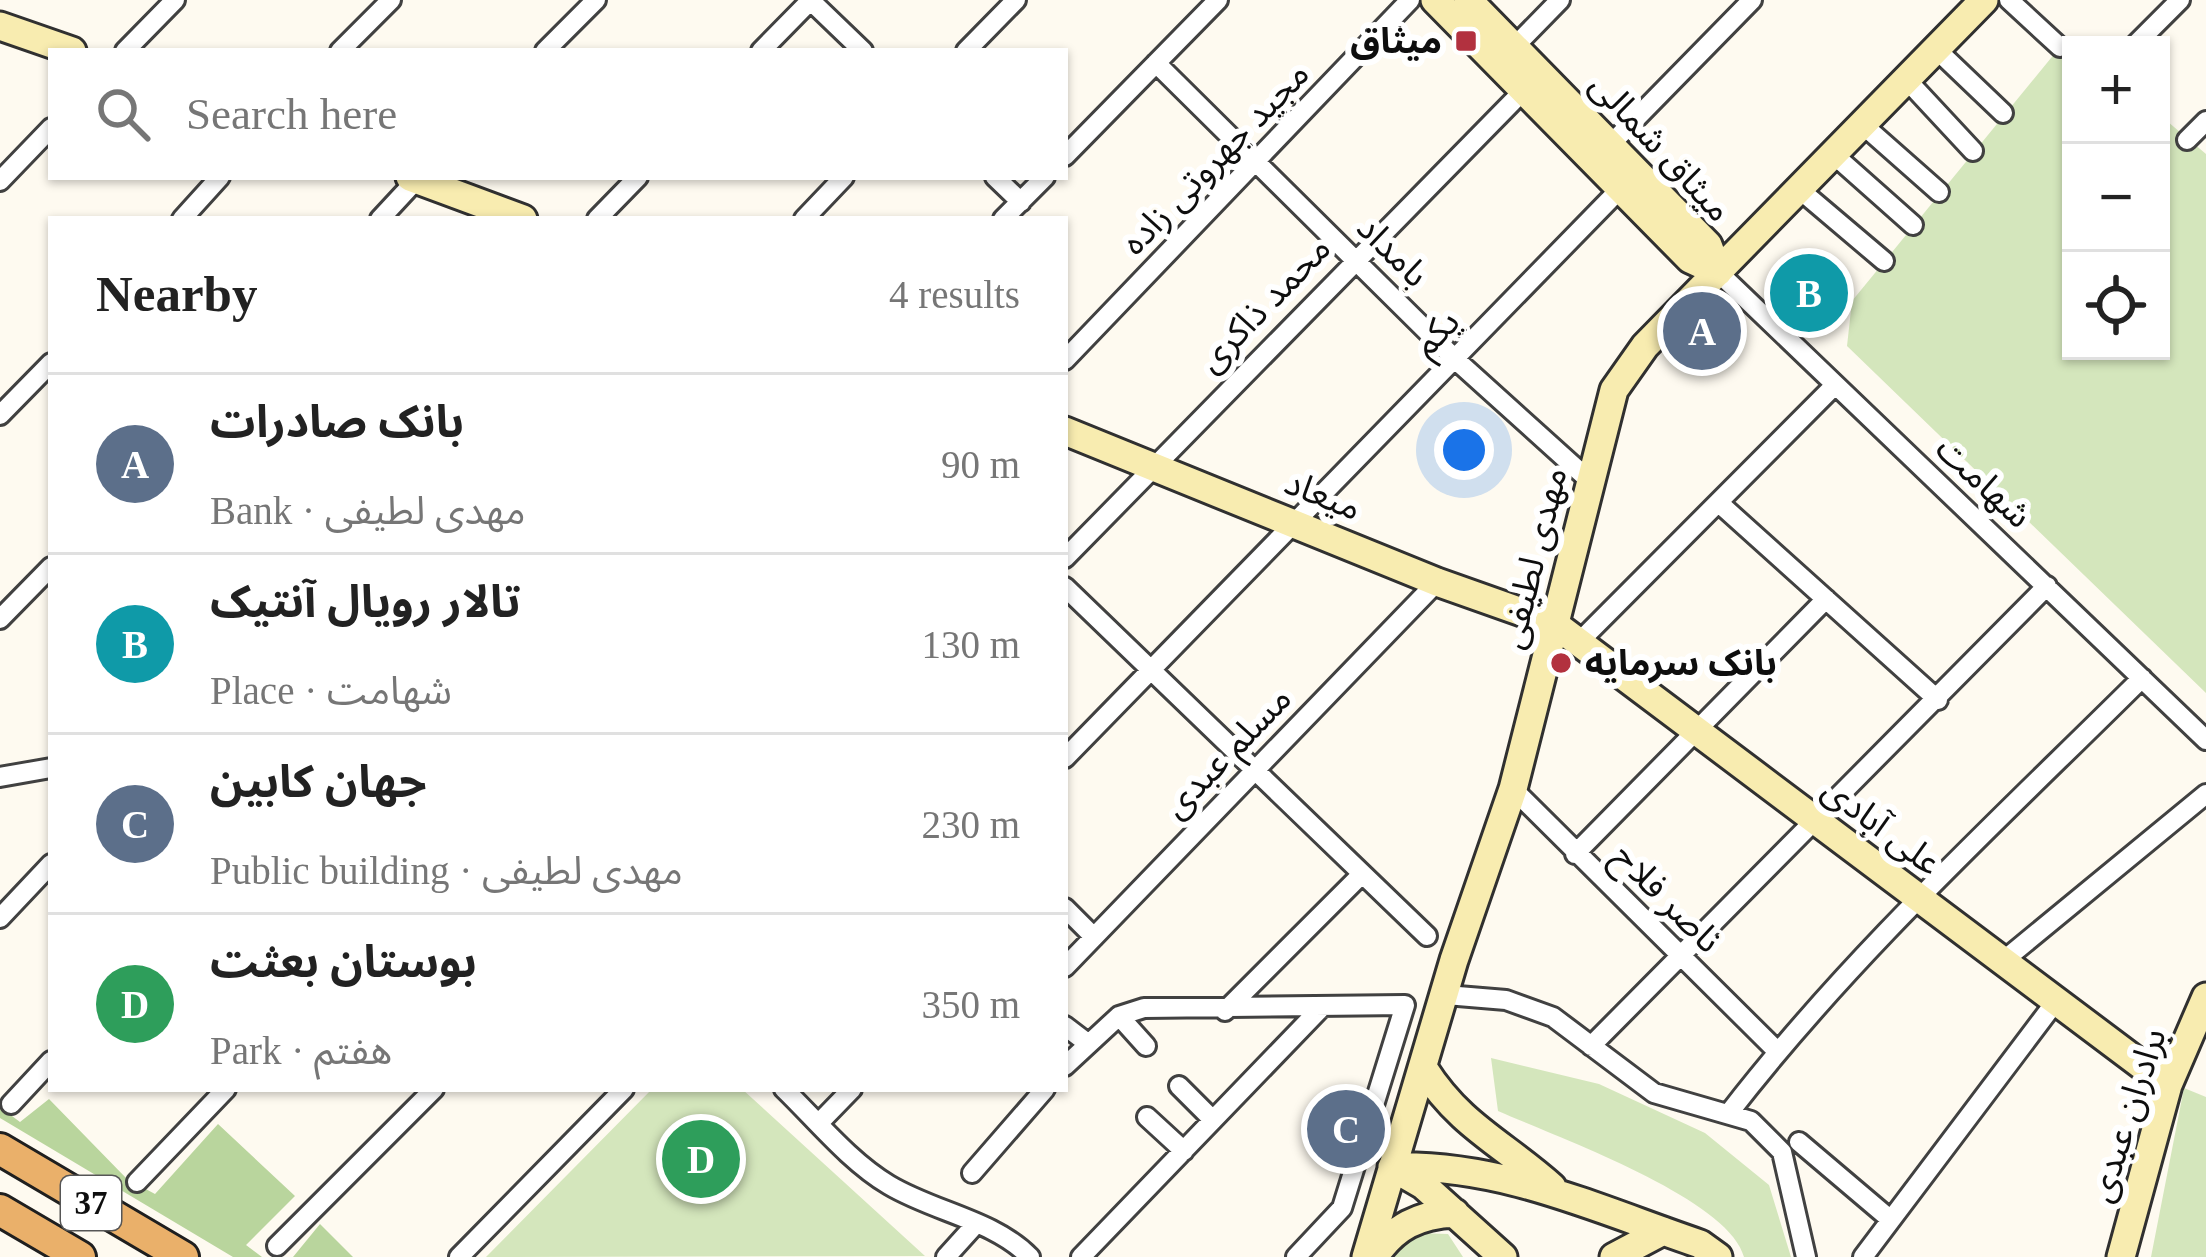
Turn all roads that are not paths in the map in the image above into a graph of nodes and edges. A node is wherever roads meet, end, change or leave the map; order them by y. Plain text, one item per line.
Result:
1 (176, 0) edge
2 (391, 0) edge
3 (596, 0) edge
4 (810, 0) edge
5 (1016, 0) edge
6 (1218, 0) edge
7 (1410, 0) edge
8 (1435, 0) edge
9 (1468, 0) edge
10 (1560, 0) edge
11 (1752, 0) edge
12 (1984, 0) edge
13 (2009, 0) edge
14 (2180, 0) edge
15 (0, 26) edge
16 (2144, 36) edge
17 (1515, 46) junction
18 (2060, 47) dead end
19 (62, 48) edge
20 (128, 48) edge
21 (343, 48) edge
22 (548, 48) edge
23 (764, 48) edge
24 (860, 48) edge
25 (968, 48) edge
26 (1936, 49) junction
27 (1156, 63) junction
28 (1906, 80) junction
29 (1526, 88) junction
30 (2003, 112) dead end
31 (2206, 121) edge
32 (1862, 124) junction
33 (48, 131) edge
34 (2187, 140) dead end
35 (1611, 143) junction
36 (1972, 151) dead end
37 (1068, 154) edge
38 (1833, 154) junction
39 (1258, 164) junction
40 (217, 180) edge
41 (413, 180) edge
42 (420, 180) edge
43 (635, 180) edge
44 (841, 180) edge
45 (998, 180) edge
46 (1042, 180) edge
47 (0, 181) edge
48 (1621, 188) junction
49 (1799, 189) junction
50 (1939, 192) dead end
51 (1021, 202) junction
52 (185, 216) edge
53 (383, 216) edge
54 (515, 216) edge
55 (600, 216) edge
56 (807, 216) edge
57 (1006, 216) edge
58 (1913, 225) dead end
59 (1353, 259) junction
60 (1884, 261) dead end
61 (1718, 272) junction
62 (1068, 357) edge
63 (1456, 360) junction
64 (48, 366) edge
65 (1833, 387) junction
66 (0, 415) edge
67 (1068, 432) edge
68 (1154, 466) junction
69 (1589, 480) junction
70 (1718, 503) junction
71 (1299, 523) junction
72 (1068, 555) edge
73 (48, 570) edge
74 (1437, 582) junction
75 (2047, 586) junction
76 (1068, 590) edge
77 (1826, 599) junction
78 (0, 620) edge
79 (1553, 622) junction
80 (1578, 643) junction
81 (1152, 671) junction
82 (2141, 678) junction
83 (1938, 700) junction
84 (1693, 729) junction
85 (2206, 740) edge
86 (1068, 755) edge
87 (48, 769) edge
88 (1255, 770) junction
89 (0, 777) edge
90 (1513, 789) junction
91 (2206, 794) edge
92 (1816, 822) junction
93 (1575, 854) junction
94 (48, 867) edge
95 (1362, 874) junction
96 (1920, 899) junction
97 (1068, 911) edge
98 (0, 918) edge
99 (1427, 936) dead end
100 (1094, 937) junction
101 (1679, 957) junction
102 (2003, 962) junction
103 (1068, 964) edge
104 (1445, 995) junction
105 (2206, 997) edge
106 (2056, 1001) junction
107 (1320, 1009) junction
108 (1225, 1011) junction
109 (1119, 1016) junction
110 (1068, 1028) edge
111 (1086, 1042) junction
112 (1146, 1046) dead end
113 (1591, 1046) junction
114 (1777, 1051) junction
115 (1068, 1063) edge
116 (48, 1064) edge
117 (1424, 1069) junction
118 (2168, 1085) junction
119 (1179, 1086) dead end
120 (223, 1092) edge
121 (431, 1092) edge
122 (621, 1092) edge
123 (787, 1092) edge
124 (849, 1092) edge
125 (1042, 1092) edge
126 (10, 1104) dead end
127 (1729, 1113) junction
128 (1147, 1117) dead end
129 (1213, 1120) junction
130 (819, 1123) junction
131 (1799, 1142) dead end
132 (0, 1149) edge
133 (1184, 1150) junction
134 (1359, 1156) junction
135 (1392, 1167) junction
136 (971, 1173) dead end
137 (137, 1182) dead end
138 (1555, 1190) junction
139 (0, 1210) edge
140 (1455, 1213) junction
141 (1891, 1220) junction
142 (974, 1226) junction
143 (1663, 1231) junction
144 (277, 1246) dead end
145 (80, 1257) edge
146 (182, 1257) edge
147 (459, 1257) edge
148 (946, 1257) edge
149 (1030, 1257) edge
150 (1081, 1257) edge
151 (1296, 1257) edge
152 (1370, 1257) edge
153 (1503, 1257) edge
154 (1614, 1257) edge
155 (1718, 1257) edge
156 (1806, 1257) edge
157 (1864, 1257) edge
158 (2121, 1257) edge

1 - 20 street
2 - 21 street
3 - 22 street
4 - 23 street
4 - 24 street
5 - 25 street
6 - 27 street
7 - 39 street, مجید جهروتی زاده
8 - 29 main road, میثاق شمالی
9 - 17 main road, میثاق شمالی
10 - 17 street
11 - 35 street
12 - 26 main road, مهدی لطیفی
13 - 18 street
14 - 16 street
15 - 19 main road
17 - 35 main road, میثاق شمالی
26 - 28 main road, مهدی لطیفی
26 - 30 street
27 - 37 street
27 - 39 street, بامداد
28 - 32 main road, مهدی لطیفی
28 - 36 street
29 - 48 main road, میثاق شمالی
29 - 59 street, محمد ذاکری
31 - 34 street
32 - 38 main road, مهدی لطیفی
32 - 50 street
33 - 47 street
35 - 61 main road, میثاق شمالی
38 - 49 main road, مهدی لطیفی
38 - 58 street
39 - 59 street, بامداد
39 - 62 street, مجید جهروتی زاده
40 - 52 street
41 - 53 street
42 - 54 main road
43 - 55 street
44 - 56 street
45 - 51 street
46 - 51 street
48 - 61 main road, میثاق شمالی
48 - 63 street, یکم
49 - 60 street
49 - 61 main road, مهدی لطیفی
51 - 57 street
59 - 63 street, بامداد
59 - 68 street, محمد ذاکری
61 - 65 street, شهامت
61 - 69 main road, مهدی لطیفی
63 - 69 street, بامداد
63 - 71 street, یکم
64 - 66 street
65 - 70 street
65 - 75 street, شهامت
67 - 68 main road, میعاد
68 - 71 main road, میعاد
68 - 72 street, محمد ذاکری
69 - 79 main road, مهدی لطیفی
70 - 77 street
70 - 80 street
71 - 74 main road, میعاد
71 - 81 street, یکم
73 - 78 street
74 - 79 main road, میعاد
74 - 88 street, مسلم عبدی
75 - 82 street, شهامت
75 - 83 street
76 - 81 street
77 - 83 street
77 - 84 street
79 - 80 main road, علی آبادی
79 - 90 main road, مهدی لطیفی
80 - 84 main road, علی آبادی
81 - 86 street, یکم
81 - 88 street
82 - 85 street, شهامت
82 - 96 street
83 - 92 street
84 - 92 main road, علی آبادی
84 - 93 street
87 - 89 street
88 - 95 street
88 - 100 street, مسلم عبدی
90 - 93 street, ناصر فلاح
90 - 104 main road, مهدی لطیفی
91 - 102 street
92 - 96 main road, علی آبادی
92 - 101 street
93 - 101 street, ناصر فلاح
94 - 98 street
95 - 99 street
95 - 108 street
96 - 102 main road, علی آبادی
96 - 114 street
97 - 100 street
100 - 103 street, مسلم عبدی
101 - 113 street
101 - 114 street, ناصر فلاح
102 - 106 main road, علی آبادی
104 - 113 street
104 - 117 main road, مهدی لطیفی
105 - 118 main road, برادران عبدی
106 - 118 main road, علی آبادی
106 - 141 street
107 - 108 street
107 - 129 street
107 - 134 street
108 - 109 street
109 - 111 street
109 - 112 street
110 - 111 street
111 - 115 street
113 - 127 street
114 - 127 street
116 - 126 street
117 - 135 main road, مهدی لطیفی
117 - 138 main road
118 - 158 main road, برادران عبدی
119 - 129 street
120 - 137 street
121 - 144 street
122 - 147 street
123 - 130 street
124 - 130 street
125 - 136 street
127 - 156 street
128 - 133 street
129 - 133 street
130 - 142 street
131 - 141 street
132 - 146 highway, 37
133 - 150 street
134 - 135 street
134 - 151 street
135 - 138 main road
135 - 140 main road
135 - 152 main road, مهدی لطیفی
138 - 143 main road
139 - 145 highway, 37
140 - 152 main road
140 - 153 main road
141 - 157 street
142 - 148 street
142 - 149 street
143 - 154 main road
143 - 155 main road

